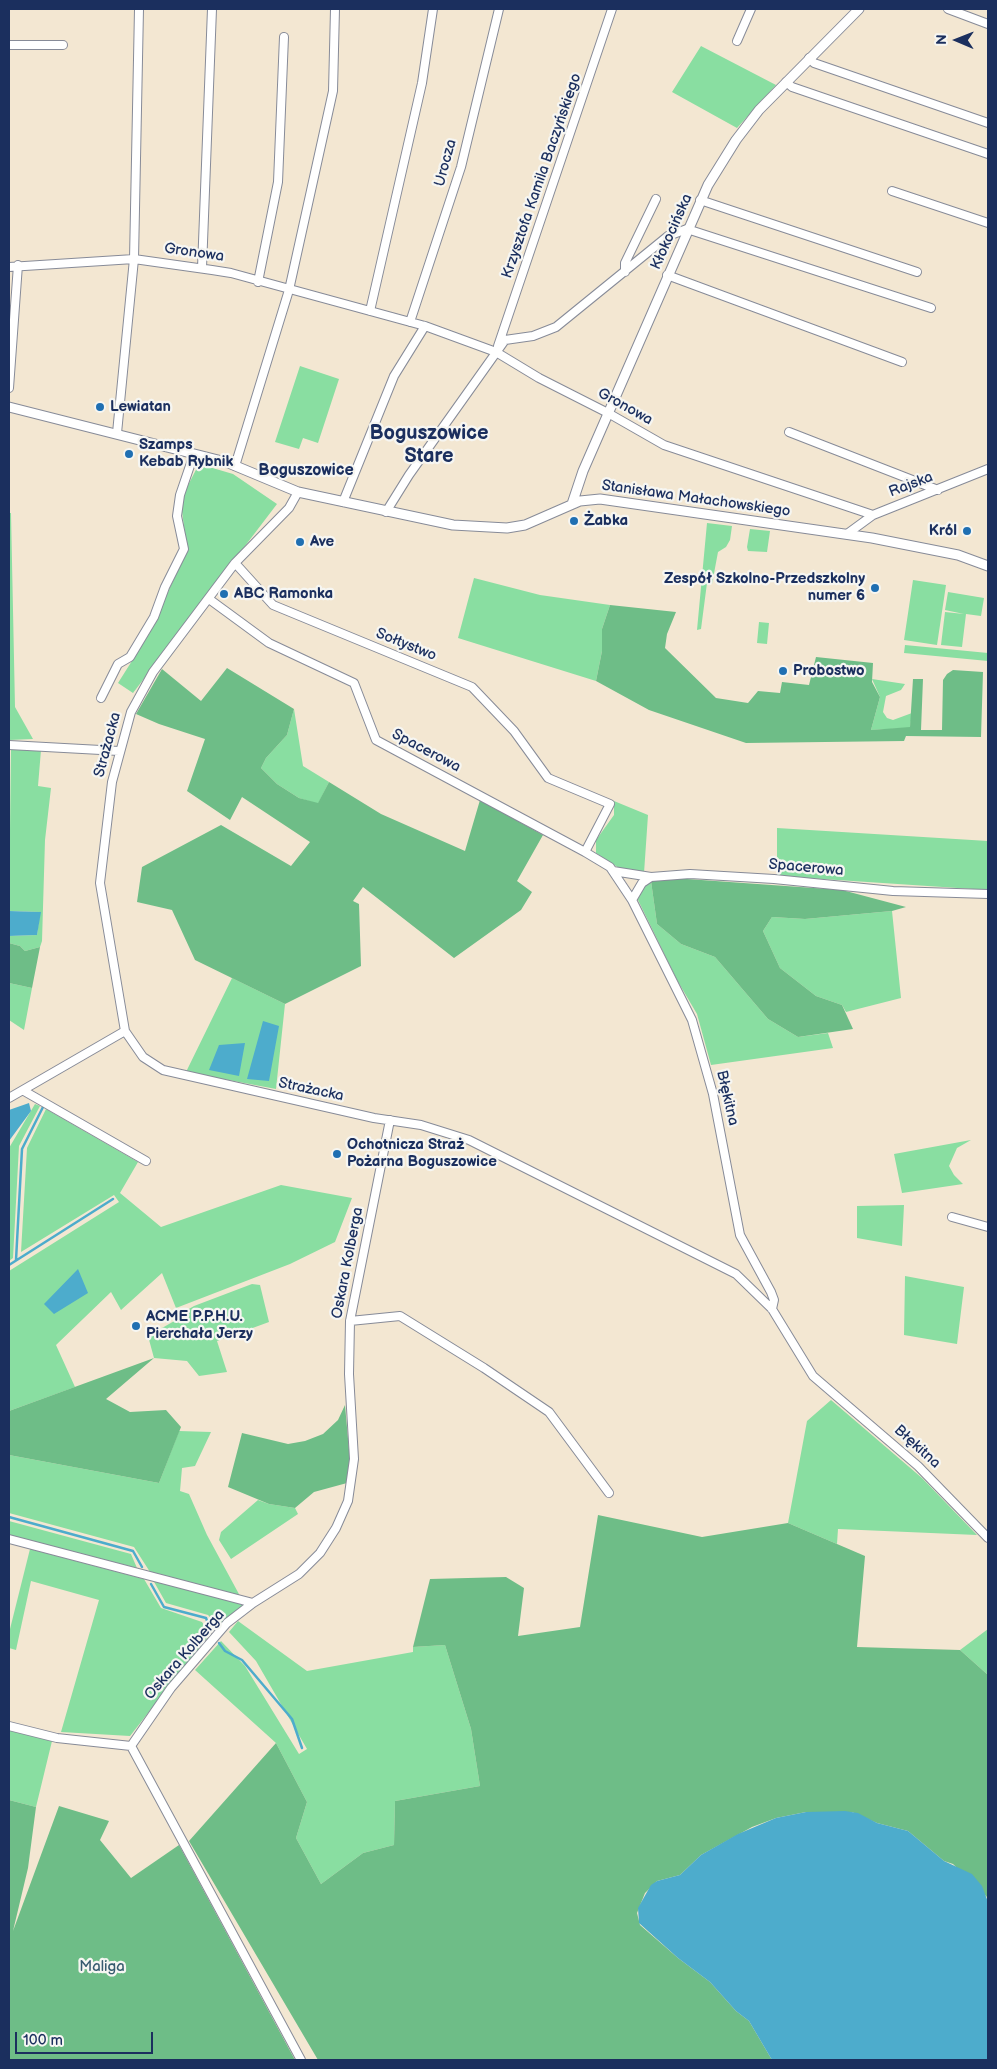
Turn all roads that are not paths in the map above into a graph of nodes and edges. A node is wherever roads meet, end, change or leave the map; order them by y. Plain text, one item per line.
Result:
1 (139, 9) edge
2 (212, 9) edge
3 (335, 9) edge
4 (433, 9) edge
5 (499, 9) edge
6 (612, 9) edge
7 (751, 9) edge
8 (858, 9) edge
9 (948, 9) edge
10 (988, 24) edge
11 (284, 37) dead end
12 (737, 41) dead end
13 (9, 45) edge
14 (63, 45) dead end
15 (809, 58) junction
16 (786, 82) junction
17 (988, 123) edge
18 (988, 154) edge
19 (892, 191) dead end
20 (656, 199) dead end
21 (700, 200) junction
22 (988, 222) edge
23 (687, 229) junction
24 (134, 259) junction
25 (18, 265) junction
26 (9, 267) edge
27 (202, 268) junction
28 (625, 272) junction
29 (917, 272) dead end
30 (668, 275) junction
31 (258, 282) junction
32 (289, 290) junction
33 (931, 308) dead end
34 (370, 311) junction
35 (410, 322) junction
36 (425, 326) junction
37 (496, 352) junction
38 (902, 362) dead end
39 (9, 388) edge
40 (9, 407) edge
41 (608, 413) junction
42 (789, 432) dead end
43 (117, 433) junction
44 (194, 454) junction
45 (235, 466) junction
46 (988, 468) edge
47 (938, 490) junction
48 (298, 492) junction
49 (343, 502) junction
50 (572, 504) junction
51 (386, 512) junction
52 (873, 515) junction
53 (848, 534) junction
54 (236, 563) junction
55 (988, 566) edge
56 (209, 599) junction
57 (101, 698) dead end
58 (9, 745) edge
59 (119, 751) junction
60 (585, 852) junction
61 (613, 872) junction
62 (651, 877) junction
63 (988, 894) edge
64 (632, 900) junction
65 (125, 1031) junction
66 (24, 1091) junction
67 (9, 1098) edge
68 (390, 1120) junction
69 (146, 1161) dead end
70 (952, 1217) dead end
71 (988, 1227) edge
72 (772, 1309) junction
73 (350, 1320) junction
74 (609, 1494) dead end
75 (988, 1538) edge
76 (9, 1539) edge
77 (253, 1604) junction
78 (9, 1726) edge
79 (131, 1746) junction
80 (301, 2060) edge

1 - 24 street
2 - 27 street
3 - 32 street
4 - 34 street
5 - 35 street, Urocza
6 - 37 street, Krzysztofa Kamila Baczyńskiego
7 - 12 street
8 - 15 street, Kłokocińska
9 - 10 street
11 - 31 street
13 - 14 street
15 - 16 street, Kłokocińska
15 - 17 street
16 - 18 street
16 - 21 street, Kłokocińska
19 - 22 street
20 - 28 street
21 - 23 street, Kłokocińska
21 - 29 street
23 - 28 street
23 - 30 street, Kłokocińska
23 - 33 street
24 - 25 street, Gronowa
24 - 27 street, Gronowa
24 - 43 street
25 - 26 street, Gronowa
25 - 39 street
27 - 31 street, Gronowa
28 - 37 street
30 - 38 street
30 - 41 street, Kłokocińska
31 - 32 street, Gronowa
32 - 34 street, Gronowa
32 - 45 street
34 - 35 street, Gronowa
35 - 36 street, Gronowa
36 - 37 street, Gronowa
36 - 49 street
37 - 41 street, Gronowa
37 - 51 street
40 - 43 street, Stanisława Małachowskiego
41 - 50 street, Kłokocińska
41 - 52 street, Gronowa
42 - 47 street
43 - 44 street, Stanisława Małachowskiego
44 - 45 street, Stanisława Małachowskiego
44 - 57 street
45 - 48 street, Stanisława Małachowskiego
46 - 47 street, Rajska
47 - 52 street, Rajska
48 - 49 street, Stanisława Małachowskiego
48 - 54 street, Strażacka
49 - 51 street, Stanisława Małachowskiego
50 - 51 street, Stanisława Małachowskiego
50 - 53 street, Stanisława Małachowskiego
52 - 53 street, Rajska
53 - 55 street, Stanisława Małachowskiego
54 - 56 street, Strażacka
54 - 60 street, Sołtystwo
56 - 59 street, Strażacka
56 - 60 street, Spacerowa
58 - 59 street
59 - 65 street, Strażacka
60 - 61 street, Spacerowa
61 - 62 street, Spacerowa
61 - 64 street, Błękitna
62 - 63 street, Spacerowa
62 - 64 street
64 - 72 street, Błękitna
65 - 66 street
65 - 68 street, Strażacka
66 - 67 street
66 - 69 street
68 - 72 street, Błękitna
68 - 73 street, Oskara Kolberga
70 - 71 street
72 - 75 street, Błękitna
73 - 74 street
73 - 77 street, Oskara Kolberga
76 - 77 street
77 - 79 street, Oskara Kolberga
78 - 79 street
79 - 80 street

